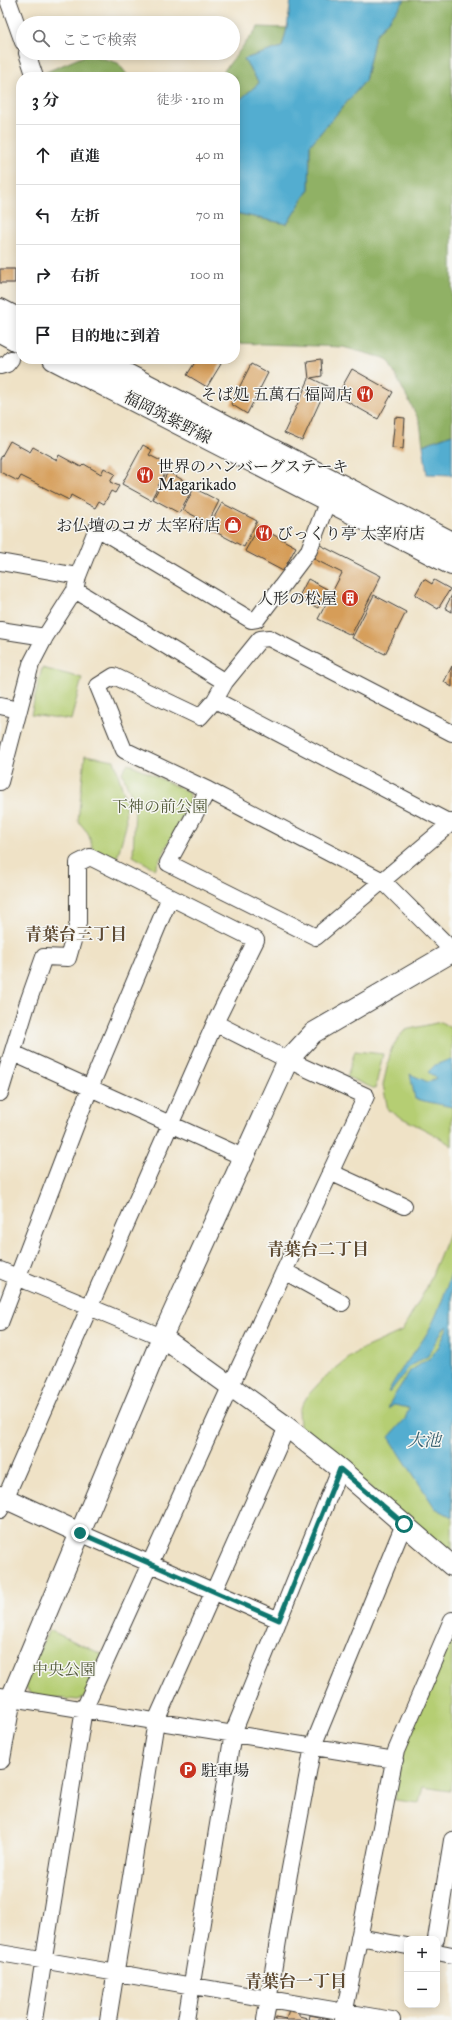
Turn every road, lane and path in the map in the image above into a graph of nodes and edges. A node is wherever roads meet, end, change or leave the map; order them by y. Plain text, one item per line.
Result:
1 (8, 0) edge
2 (16, 22) edge
3 (29, 60) edge
4 (33, 72) edge
5 (0, 310) edge
6 (16, 318) edge
7 (1, 332) edge
8 (11, 356) edge
9 (64, 364) edge
10 (106, 364) edge
11 (328, 500) junction
12 (452, 542) edge
13 (0, 562) edge
14 (452, 564) edge
15 (76, 583) junction
16 (0, 630) edge
17 (45, 637) junction
18 (225, 682) junction
19 (214, 700) junction
20 (0, 706) edge
21 (19, 710) junction
22 (452, 733) edge
23 (0, 782) edge
24 (208, 790) junction
25 (451, 822) edge
26 (383, 881) junction
27 (170, 897) junction
28 (452, 951) edge
29 (215, 1023) junction
30 (13, 1053) junction
31 (288, 1060) junction
32 (90, 1088) junction
33 (0, 1093) edge
34 (170, 1124) junction
35 (243, 1158) junction
36 (330, 1172) junction
37 (404, 1206) dead end
38 (0, 1270) edge
39 (284, 1271) junction
40 (18, 1278) junction
41 (342, 1303) dead end
42 (89, 1306) junction
43 (0, 1323) edge
44 (162, 1337) junction
45 (231, 1385) junction
46 (287, 1427) junction
47 (340, 1469) junction
48 (2, 1501) edge
49 (404, 1524) junction
50 (80, 1533) junction
51 (151, 1564) junction
52 (452, 1566) edge
53 (213, 1591) junction
54 (279, 1620) junction
55 (452, 1620) edge
56 (5, 1697) edge
57 (84, 1709) junction
58 (156, 1721) junction
59 (233, 1733) junction
60 (313, 1746) junction
61 (0, 1759) edge
62 (395, 1760) junction
63 (452, 1840) edge
64 (436, 1936) edge
65 (359, 1937) junction
66 (404, 1945) edge
67 (0, 1953) edge
68 (440, 1953) edge
69 (452, 1955) edge
70 (43, 1960) junction
71 (115, 1972) junction
72 (192, 1986) junction
73 (269, 1999) junction
74 (344, 2016) edge
75 (34, 2020) edge
76 (108, 2020) edge
77 (186, 2020) edge
78 (265, 2020) edge
79 (392, 2020) edge

1 - 2 street
3 - 4 street
5 - 6 main road
7 - 8 main road
9 - 11 main road, 福岡筑紫野線
10 - 12 main road, 福岡筑紫野線
11 - 14 main road, 福岡筑紫野線
11 - 15 street
13 - 15 street
15 - 17 street
15 - 18 street
16 - 17 street
17 - 21 street
18 - 19 street
18 - 22 street
19 - 24 street
19 - 25 street
20 - 21 street
21 - 23 street
24 - 26 street
24 - 26 street
25 - 26 street
26 - 28 street
27 - 29 street
27 - 30 street
27 - 32 street
28 - 31 street
29 - 31 street
29 - 34 street
30 - 32 street
30 - 33 street
31 - 35 street
31 - 36 street
32 - 34 street
32 - 40 street
34 - 35 street
34 - 42 street
35 - 44 street
36 - 37 street
36 - 39 street
38 - 40 street
39 - 41 street
39 - 45 street
40 - 42 street
40 - 43 street
42 - 44 street
42 - 48 street
44 - 45 street
44 - 50 street
45 - 46 street
45 - 51 street
46 - 47 street
46 - 53 street
47 - 49 street
47 - 54 street
48 - 50 street
49 - 52 street
49 - 60 street
50 - 51 street
50 - 56 street
51 - 53 street
51 - 57 street
53 - 54 street
53 - 58 street
54 - 59 street
55 - 62 street
56 - 57 street
56 - 61 street
57 - 58 street
57 - 70 street
58 - 59 street
58 - 71 street
59 - 60 street
59 - 72 street
60 - 62 street
60 - 73 street
62 - 65 street
63 - 64 street
65 - 66 street
65 - 74 street
67 - 70 street
68 - 69 street
70 - 71 street
70 - 75 street
71 - 72 street
71 - 76 street
72 - 73 street
72 - 77 street
73 - 74 street
73 - 78 street
74 - 79 street

